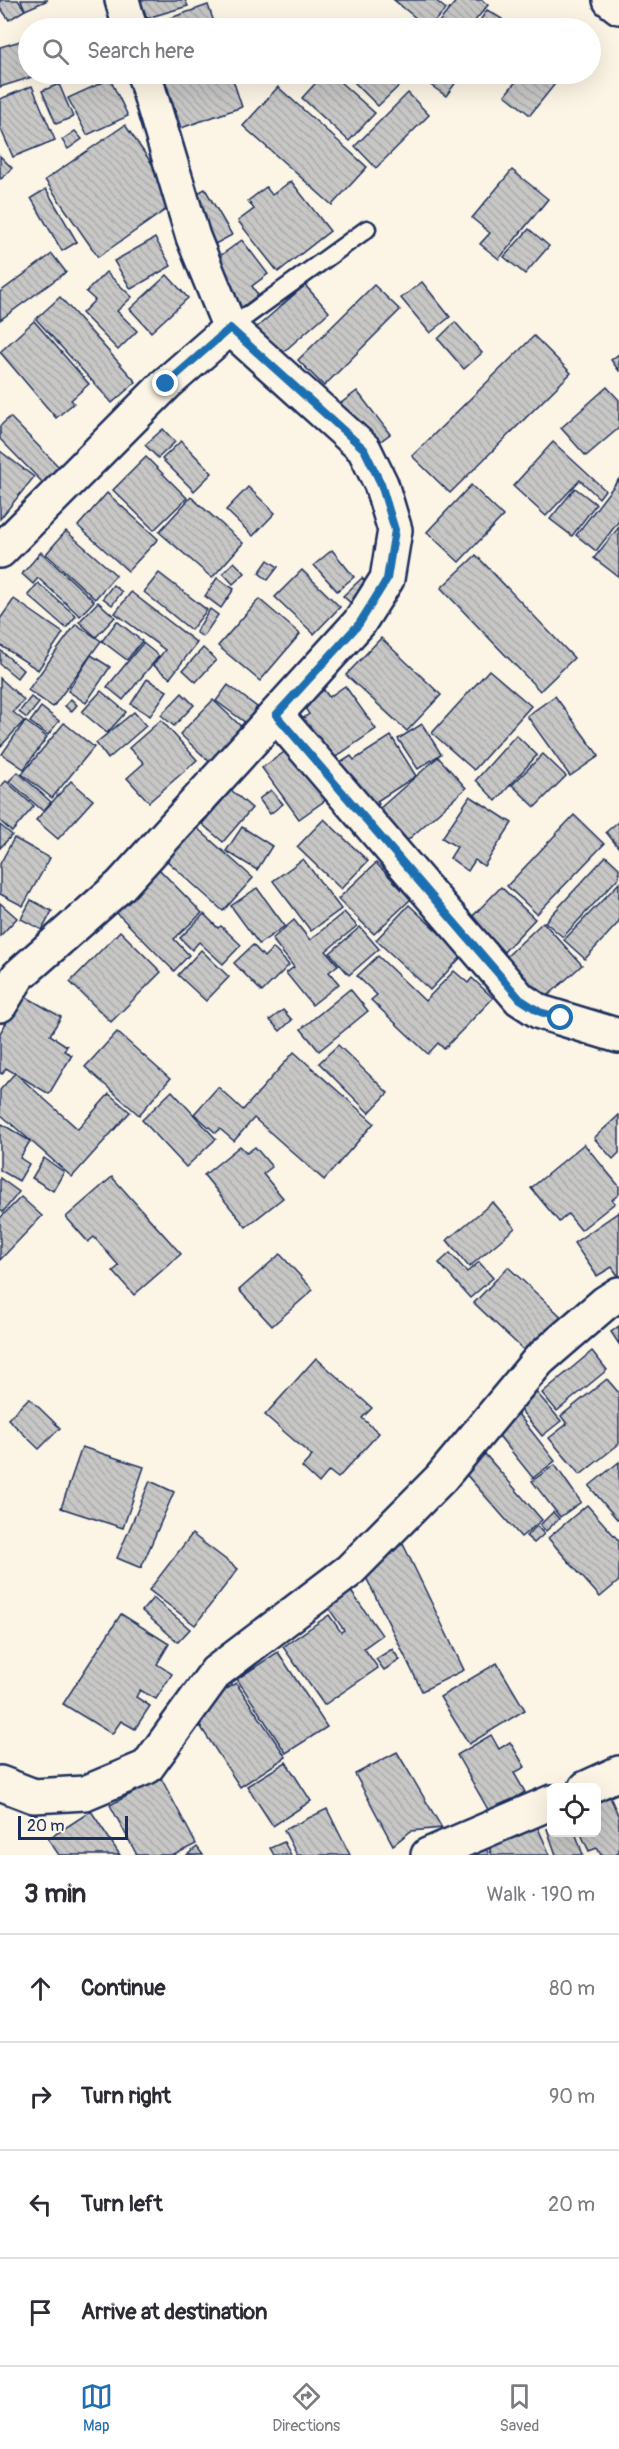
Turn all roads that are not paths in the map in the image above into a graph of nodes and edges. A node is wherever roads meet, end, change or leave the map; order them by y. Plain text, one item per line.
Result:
1 (122, 0) edge
2 (610, 0) edge
3 (619, 6) edge
4 (127, 18) edge
5 (147, 84) edge
6 (367, 229) dead end
7 (230, 328) junction
8 (0, 552) edge
9 (276, 715) junction
10 (0, 1005) edge
11 (619, 1036) edge
12 (619, 1294) edge
13 (619, 1773) edge
14 (0, 1783) edge
15 (597, 1783) edge
16 (547, 1804) edge
17 (428, 1855) edge

1 - 4 street
2 - 3 street
5 - 7 street
6 - 7 lane
7 - 8 street
7 - 9 street
9 - 10 street
9 - 11 street
12 - 14 street
13 - 15 street
16 - 17 street

